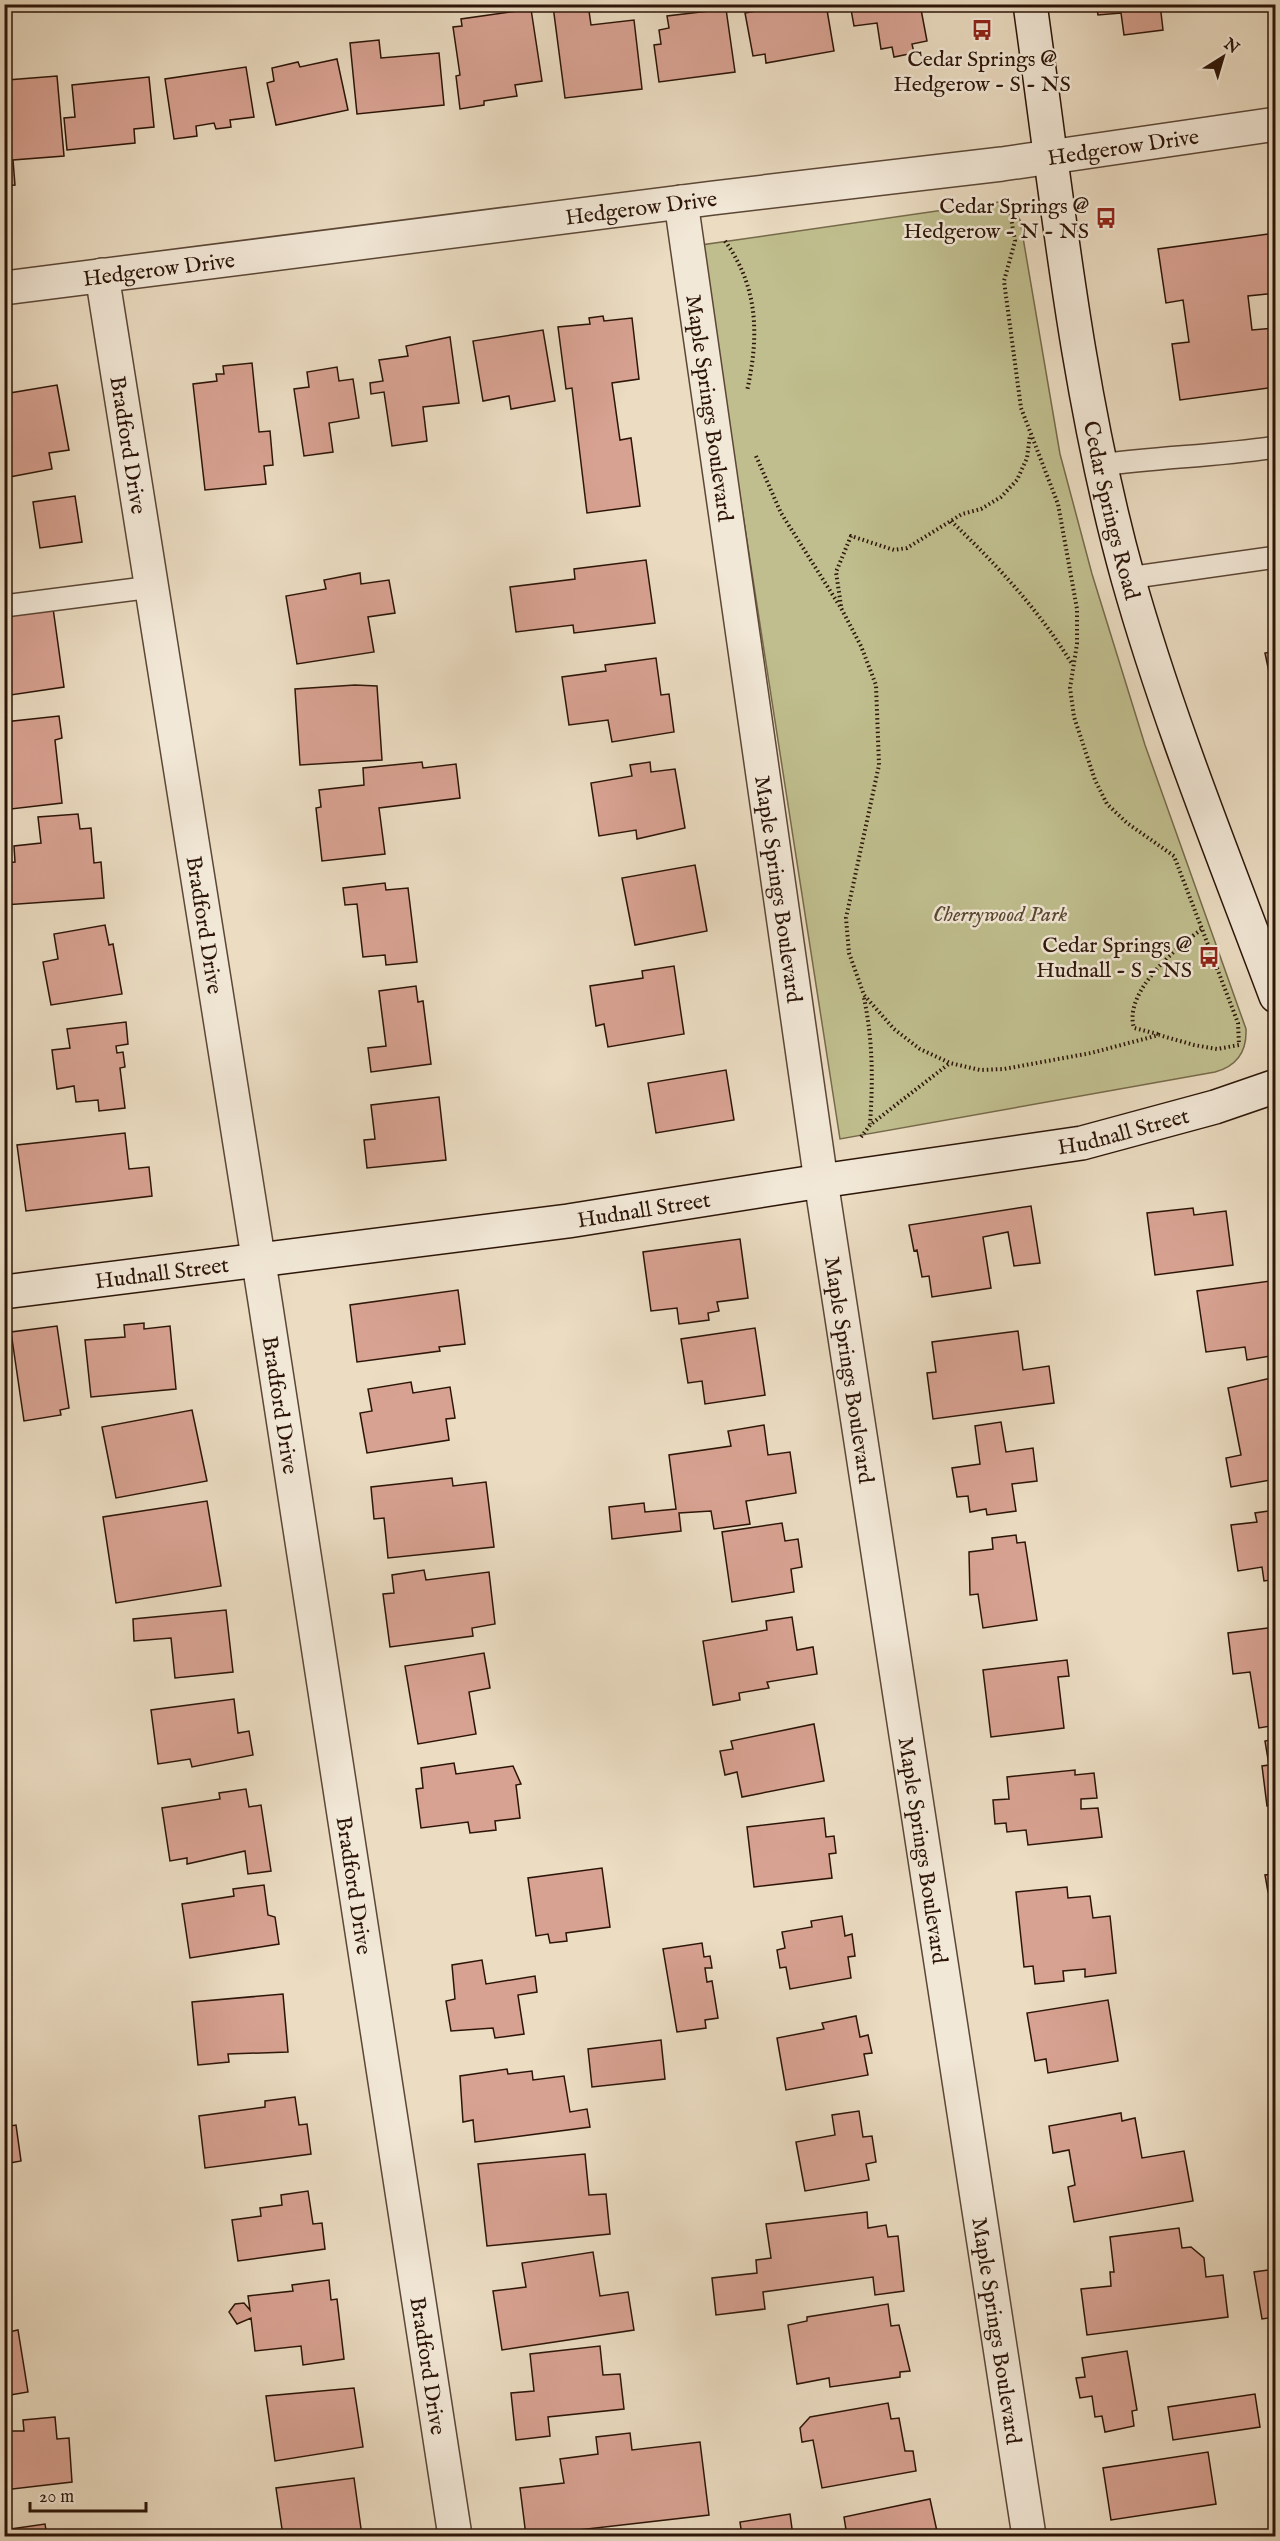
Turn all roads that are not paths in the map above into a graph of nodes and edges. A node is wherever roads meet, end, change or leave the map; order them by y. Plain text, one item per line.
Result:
1 (1030, 4) edge
2 (1275, 124) edge
3 (1051, 156) junction
4 (681, 202) junction
5 (102, 276) junction
6 (4, 288) edge
7 (1275, 447) edge
8 (1101, 465) junction
9 (1275, 557) edge
10 (1128, 578) junction
11 (152, 587) junction
12 (4, 606) edge
13 (1275, 996) edge
14 (1275, 1086) edge
15 (821, 1181) junction
16 (258, 1262) junction
17 (4, 1292) edge
18 (455, 2536) edge
19 (1029, 2536) edge

1 - 3 street, Cedar Springs Road
2 - 3 street, Hedgerow Drive
3 - 4 street, Hedgerow Drive
3 - 8 street, Cedar Springs Road
4 - 5 street, Hedgerow Drive
4 - 15 street, Maple Springs Boulevard
5 - 6 street, Hedgerow Drive
5 - 11 street, Bradford Drive
7 - 8 lane
8 - 10 street, Cedar Springs Road
9 - 10 lane
10 - 13 street, Cedar Springs Road
11 - 12 lane
11 - 16 street, Bradford Drive
14 - 15 street, Hudnall Street
15 - 16 street, Hudnall Street
15 - 19 street, Maple Springs Boulevard
16 - 17 street, Hudnall Street
16 - 18 street, Bradford Drive

